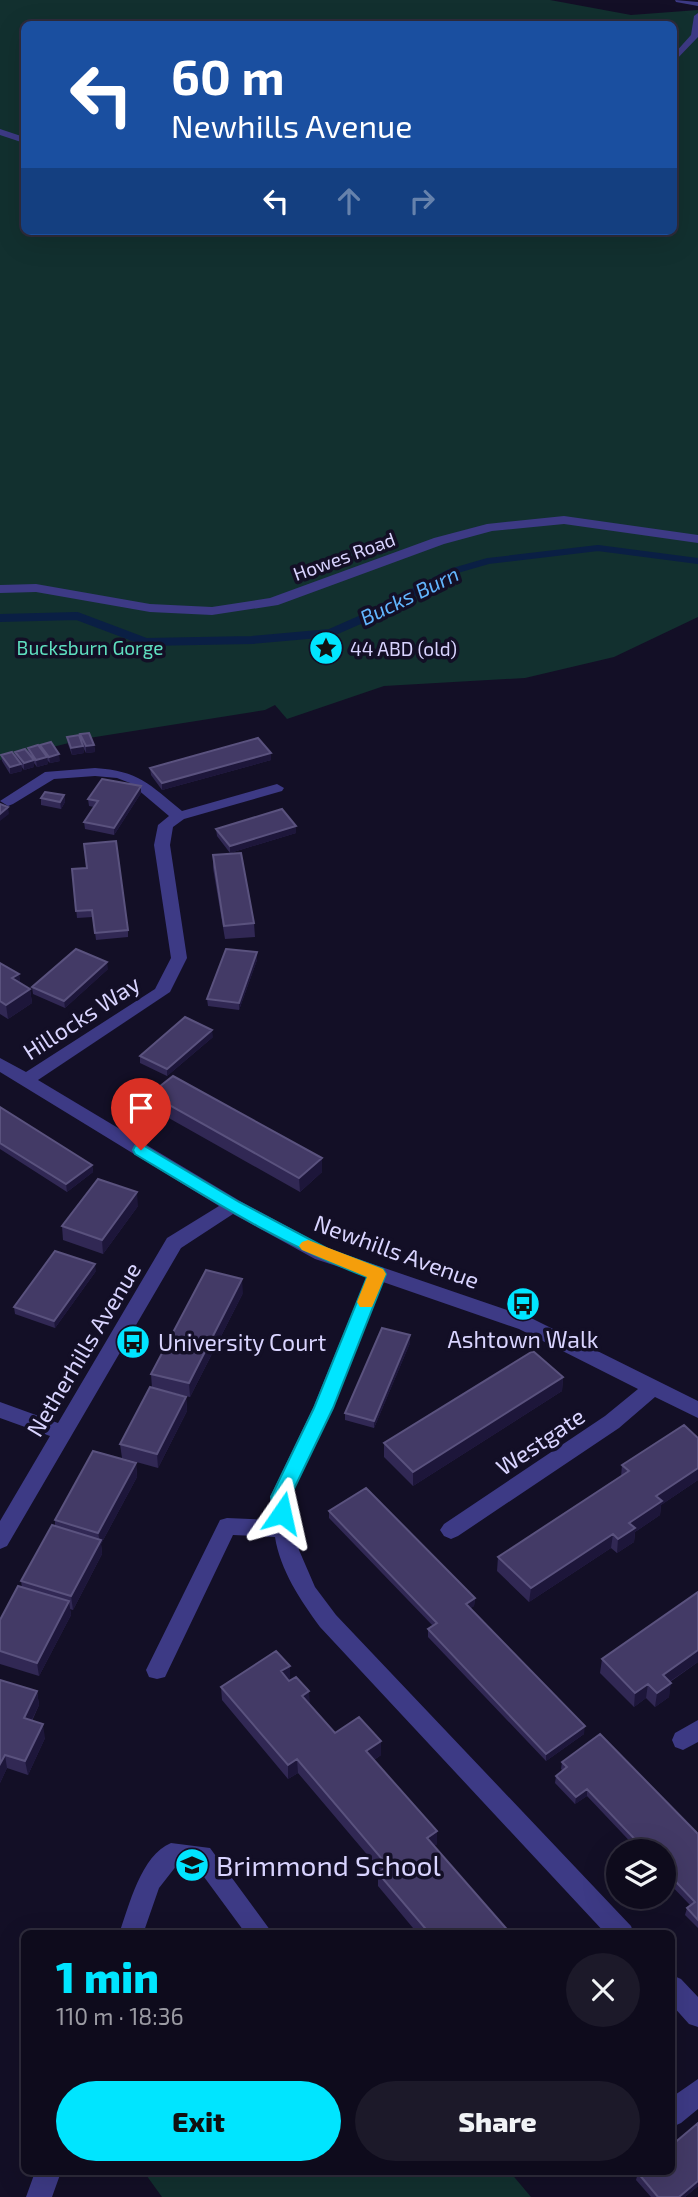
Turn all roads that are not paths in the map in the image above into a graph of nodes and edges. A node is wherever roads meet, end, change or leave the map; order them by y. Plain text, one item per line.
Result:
1 (679, 0) edge
2 (698, 4) edge
3 (698, 16) edge
4 (677, 56) edge
5 (0, 131) edge
6 (21, 139) edge
7 (698, 539) edge
8 (0, 589) edge
9 (277, 788) dead end
10 (9, 801) dead end
11 (179, 816) junction
12 (0, 1064) edge
13 (27, 1079) junction
14 (233, 1206) junction
15 (377, 1274) junction
16 (653, 1387) junction
17 (0, 1410) edge
18 (698, 1410) edge
19 (62, 1432) junction
20 (284, 1529) junction
21 (451, 1530) dead end
22 (0, 1540) edge
23 (158, 1670) dead end
24 (132, 1930) edge
25 (258, 1930) edge
26 (618, 1930) edge
27 (675, 1990) edge
28 (698, 2015) edge
29 (698, 2092) edge
30 (675, 2111) edge
31 (47, 2175) edge
32 (39, 2197) edge

1 - 2 street
3 - 4 street
5 - 6 street
7 - 8 street, Howes Road
9 - 11 street
10 - 11 street
11 - 13 street, Hillocks Way
12 - 13 street, Newhills Avenue
13 - 14 street, Newhills Avenue
14 - 15 street, Newhills Avenue
14 - 19 street, Netherhills Avenue
15 - 16 street, Newhills Avenue
15 - 20 street
16 - 18 street, Newhills Avenue
16 - 21 street, Westgate
17 - 19 street
19 - 22 street, Netherhills Avenue
20 - 23 street
20 - 26 street
24 - 25 street
27 - 28 street
29 - 30 street
31 - 32 street

